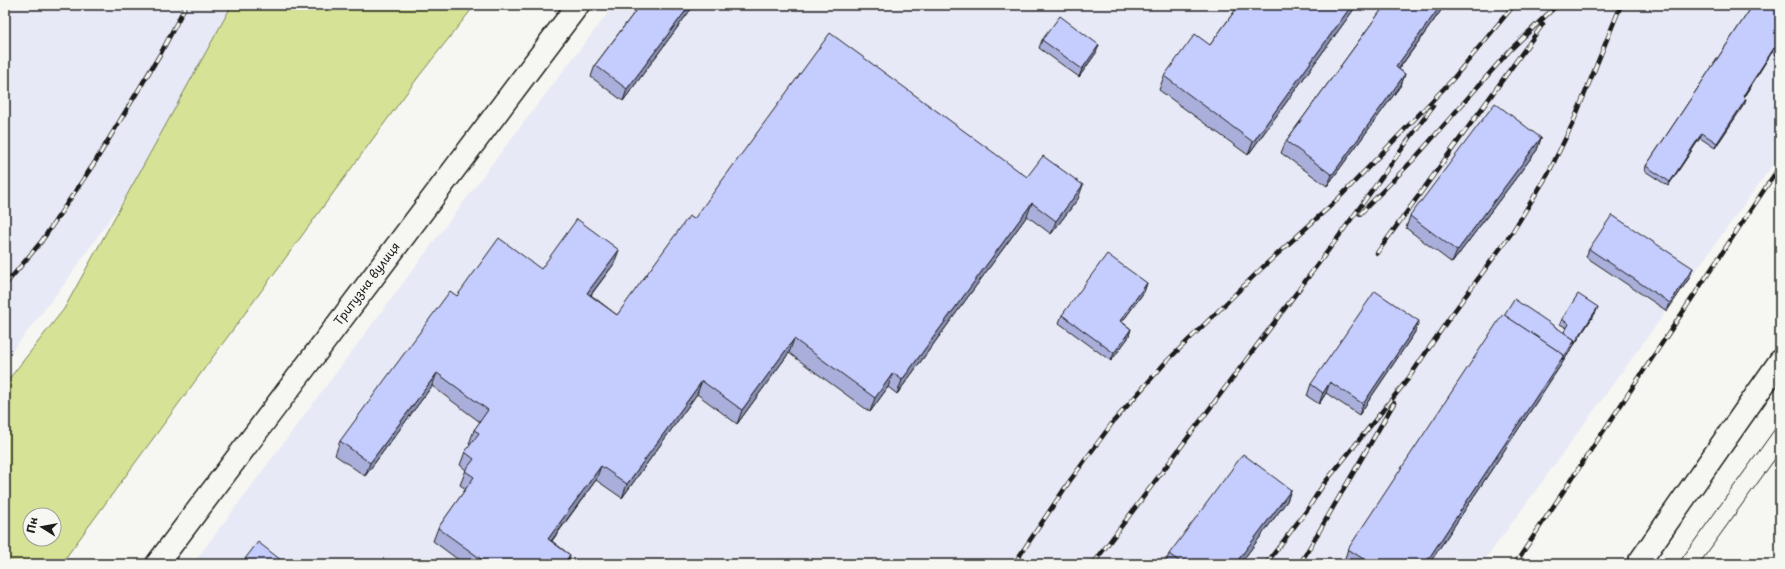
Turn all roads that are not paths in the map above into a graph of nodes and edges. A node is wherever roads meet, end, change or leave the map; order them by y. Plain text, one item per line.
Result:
1 (578, 5) edge
2 (1780, 361) edge
3 (157, 564) edge
4 (1638, 564) edge

1 - 3 street, Тритузна вулиця
2 - 4 street

